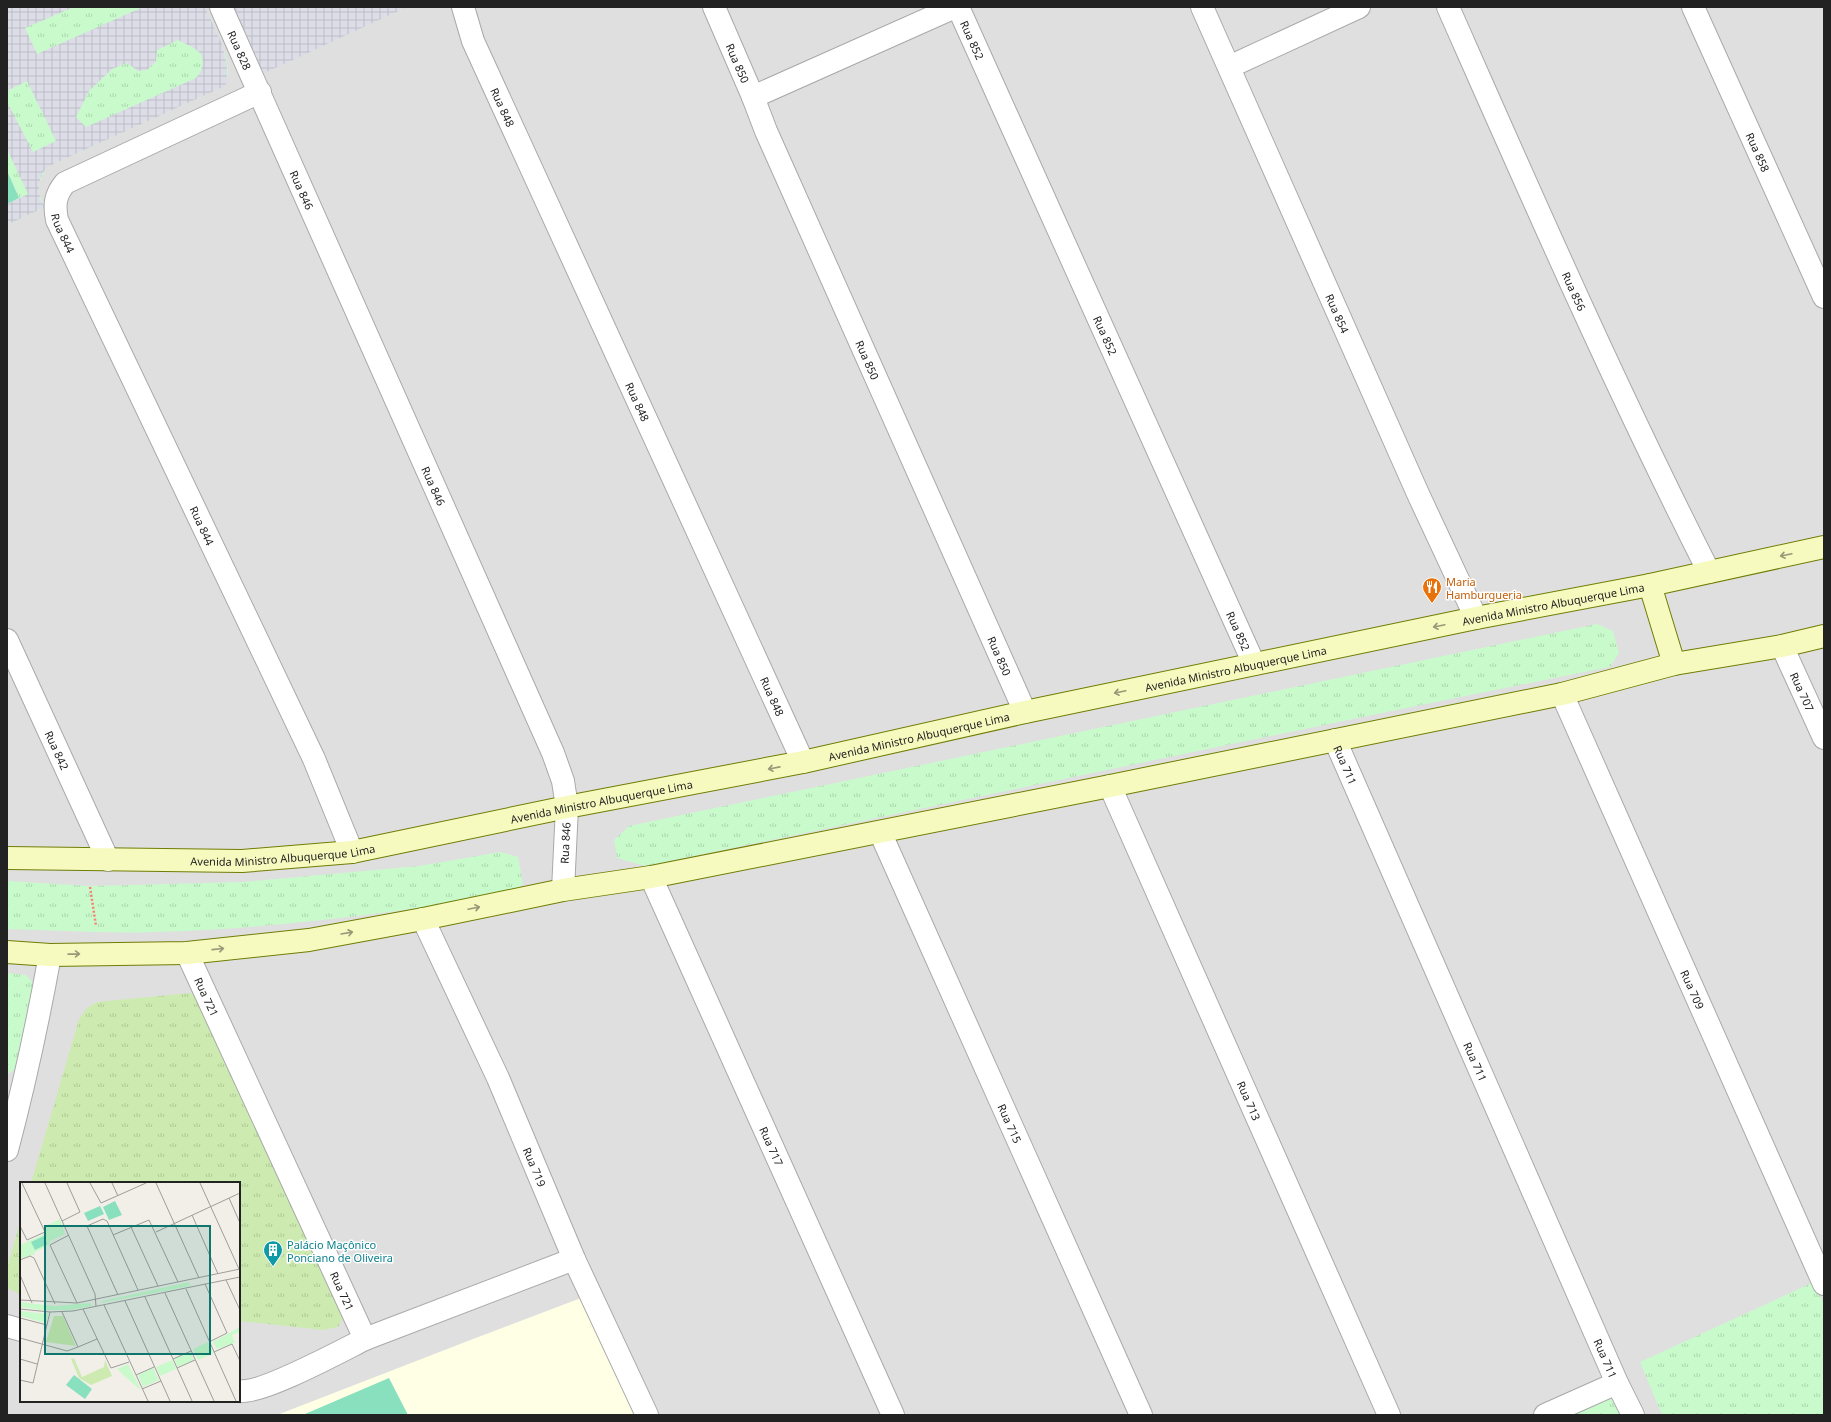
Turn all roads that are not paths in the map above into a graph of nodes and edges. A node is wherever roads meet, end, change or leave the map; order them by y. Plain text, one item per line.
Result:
1 (221, 7) edge
2 (463, 7) edge
3 (714, 7) edge
4 (955, 7) edge
5 (958, 7) edge
6 (1202, 7) edge
7 (1359, 7) edge
8 (1448, 7) edge
9 (1694, 7) edge
10 (1229, 67) junction
11 (260, 92) junction
12 (753, 97) junction
13 (1824, 297) edge
14 (1824, 547) edge
15 (1709, 572) junction
16 (1650, 585) junction
17 (1476, 618) junction
18 (1824, 636) edge
19 (7, 640) edge
20 (1782, 646) junction
21 (1254, 664) junction
22 (1674, 664) junction
23 (1562, 694) junction
24 (1025, 712) junction
25 (1824, 738) edge
26 (1335, 740) junction
27 (803, 762) junction
28 (1110, 786) junction
29 (567, 807) junction
30 (880, 832) junction
31 (352, 852) junction
32 (7, 858) edge
33 (108, 860) junction
34 (651, 877) junction
35 (563, 890) junction
36 (423, 919) junction
37 (7, 952) edge
38 (187, 953) junction
39 (50, 955) junction
40 (14, 1094) edge
41 (7, 1150) edge
42 (574, 1259) junction
43 (1824, 1284) edge
44 (7, 1326) edge
45 (20, 1330) edge
46 (365, 1339) junction
47 (1617, 1383) junction
48 (240, 1391) edge
49 (647, 1415) edge
50 (893, 1415) edge
51 (1141, 1415) edge
52 (1389, 1415) edge
53 (1545, 1415) edge
54 (1633, 1415) edge

1 - 11 street, Rua 828
2 - 27 street, Rua 848
3 - 12 street, Rua 850
4 - 12 street
5 - 21 street, Rua 852
6 - 10 street, Rua 854
7 - 10 street
8 - 15 street, Rua 856
9 - 13 street, Rua 858
10 - 17 street, Rua 854
11 - 29 street, Rua 846
11 - 31 street, Rua 844
12 - 24 street, Rua 850
14 -> 15 street, Avenida Ministro Albuquerque Lima
15 - 16 street, Avenida Ministro Albuquerque Lima
16 - 17 street, Avenida Ministro Albuquerque Lima
16 - 22 street
17 -> 21 street, Avenida Ministro Albuquerque Lima
18 - 20 street
19 - 33 street, Rua 842
20 - 22 street
20 - 25 street, Rua 707
21 -> 24 street, Avenida Ministro Albuquerque Lima
22 - 23 street
23 - 26 street
23 - 43 street, Rua 709
24 - 27 street, Avenida Ministro Albuquerque Lima
26 - 28 street
26 - 47 street, Rua 711
27 -> 29 street, Avenida Ministro Albuquerque Lima
28 - 30 street
28 - 52 street, Rua 713
29 - 31 street, Avenida Ministro Albuquerque Lima
29 - 35 street, Rua 846
30 - 34 street
30 - 51 street, Rua 715
31 - 33 street, Avenida Ministro Albuquerque Lima
32 - 33 street, Avenida Ministro Albuquerque Lima
34 - 35 street
34 - 50 street, Rua 717
36 -> 35 street
38 -> 36 street
36 - 42 street, Rua 719
37 - 39 street
39 -> 38 street
38 - 46 street, Rua 721
39 - 40 street
40 - 41 street
42 - 46 street
42 - 49 street, Rua 719
44 - 45 street
46 - 48 street
47 - 53 street
47 - 54 street, Rua 711

